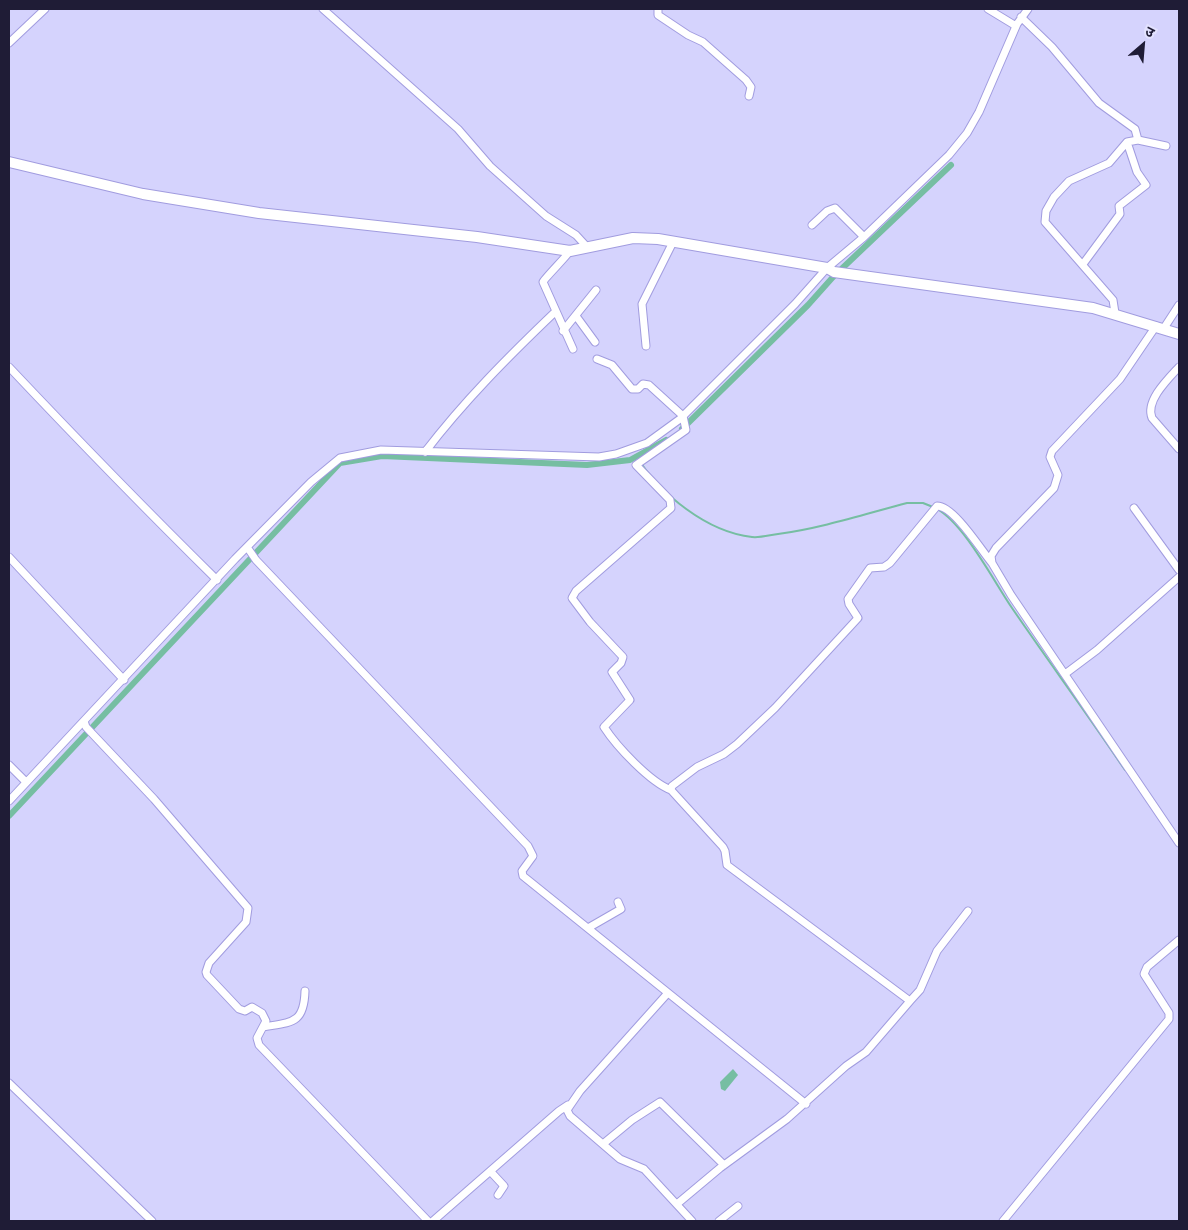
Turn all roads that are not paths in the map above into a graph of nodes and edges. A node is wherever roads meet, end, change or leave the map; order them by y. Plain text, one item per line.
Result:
1 (45, 9) edge
2 (323, 9) edge
3 (658, 9) edge
4 (988, 9) edge
5 (1028, 9) edge
6 (1020, 21) junction
7 (9, 43) edge
8 (749, 96) dead end
9 (1138, 140) junction
10 (1127, 142) junction
11 (1166, 146) dead end
12 (9, 162) edge
13 (812, 225) dead end
14 (864, 237) junction
15 (673, 242) junction
16 (588, 248) junction
17 (570, 251) junction
18 (1083, 264) junction
19 (834, 271) junction
20 (596, 290) dead end
21 (1179, 305) edge
22 (555, 312) junction
23 (1116, 313) junction
24 (576, 316) junction
25 (1160, 327) junction
26 (563, 331) junction
27 (1179, 334) edge
28 (595, 342) dead end
29 (646, 346) dead end
30 (573, 349) dead end
31 (598, 359) dead end
32 (9, 367) edge
33 (1179, 367) edge
34 (684, 423) junction
35 (1179, 449) edge
36 (425, 452) junction
37 (1134, 508) dead end
38 (248, 550) junction
39 (9, 557) edge
40 (992, 563) junction
41 (1179, 570) edge
42 (1179, 577) edge
43 (216, 580) junction
44 (1065, 674) junction
45 (124, 680) junction
46 (87, 727) junction
47 (9, 765) edge
48 (26, 782) junction
49 (671, 790) junction
50 (9, 801) edge
51 (1179, 843) edge
52 (618, 902) dead end
53 (968, 911) dead end
54 (588, 928) junction
55 (1179, 940) edge
56 (305, 990) dead end
57 (667, 994) junction
58 (910, 1000) junction
59 (263, 1027) junction
60 (9, 1083) edge
61 (806, 1104) junction
62 (568, 1105) junction
63 (603, 1144) junction
64 (724, 1165) junction
65 (490, 1172) junction
66 (498, 1195) dead end
67 (677, 1204) junction
68 (738, 1206) dead end
69 (152, 1221) edge
70 (428, 1221) edge
71 (433, 1221) edge
72 (692, 1221) edge
73 (718, 1221) edge
74 (1003, 1221) edge

1 - 7 street
2 - 16 street
3 - 8 street
4 - 6 street
5 - 6 street
6 - 9 street
6 - 14 street
9 - 10 street
9 - 11 street
10 - 18 street
10 - 18 street
12 - 17 main road
13 - 14 street
14 - 19 street
15 - 16 main road
15 - 19 main road
15 - 29 street
16 - 17 main road
17 - 22 street
18 - 23 street
19 - 23 main road
19 - 34 street
20 - 24 street
21 - 25 street
22 - 26 street
22 - 36 street
23 - 25 main road
24 - 26 street
24 - 28 street
25 - 27 main road
25 - 40 street
26 - 30 street
31 - 34 street
32 - 43 street
33 - 35 street
34 - 36 street
34 - 49 street
36 - 38 street
37 - 41 street
38 - 43 street
38 - 54 street
39 - 45 street
40 - 44 street
40 - 49 street
42 - 44 street
43 - 45 street
44 - 51 street
45 - 46 street
46 - 48 street
46 - 59 street
47 - 48 street
48 - 50 street
49 - 58 street
52 - 54 street
53 - 58 street
54 - 57 street
55 - 74 street
56 - 59 street
57 - 61 street
57 - 62 street
58 - 61 street
59 - 70 street
60 - 69 street
61 - 64 street
62 - 63 street
62 - 65 street
63 - 64 street
63 - 67 street
64 - 67 street
65 - 66 street
65 - 71 street
67 - 72 street
68 - 73 street

